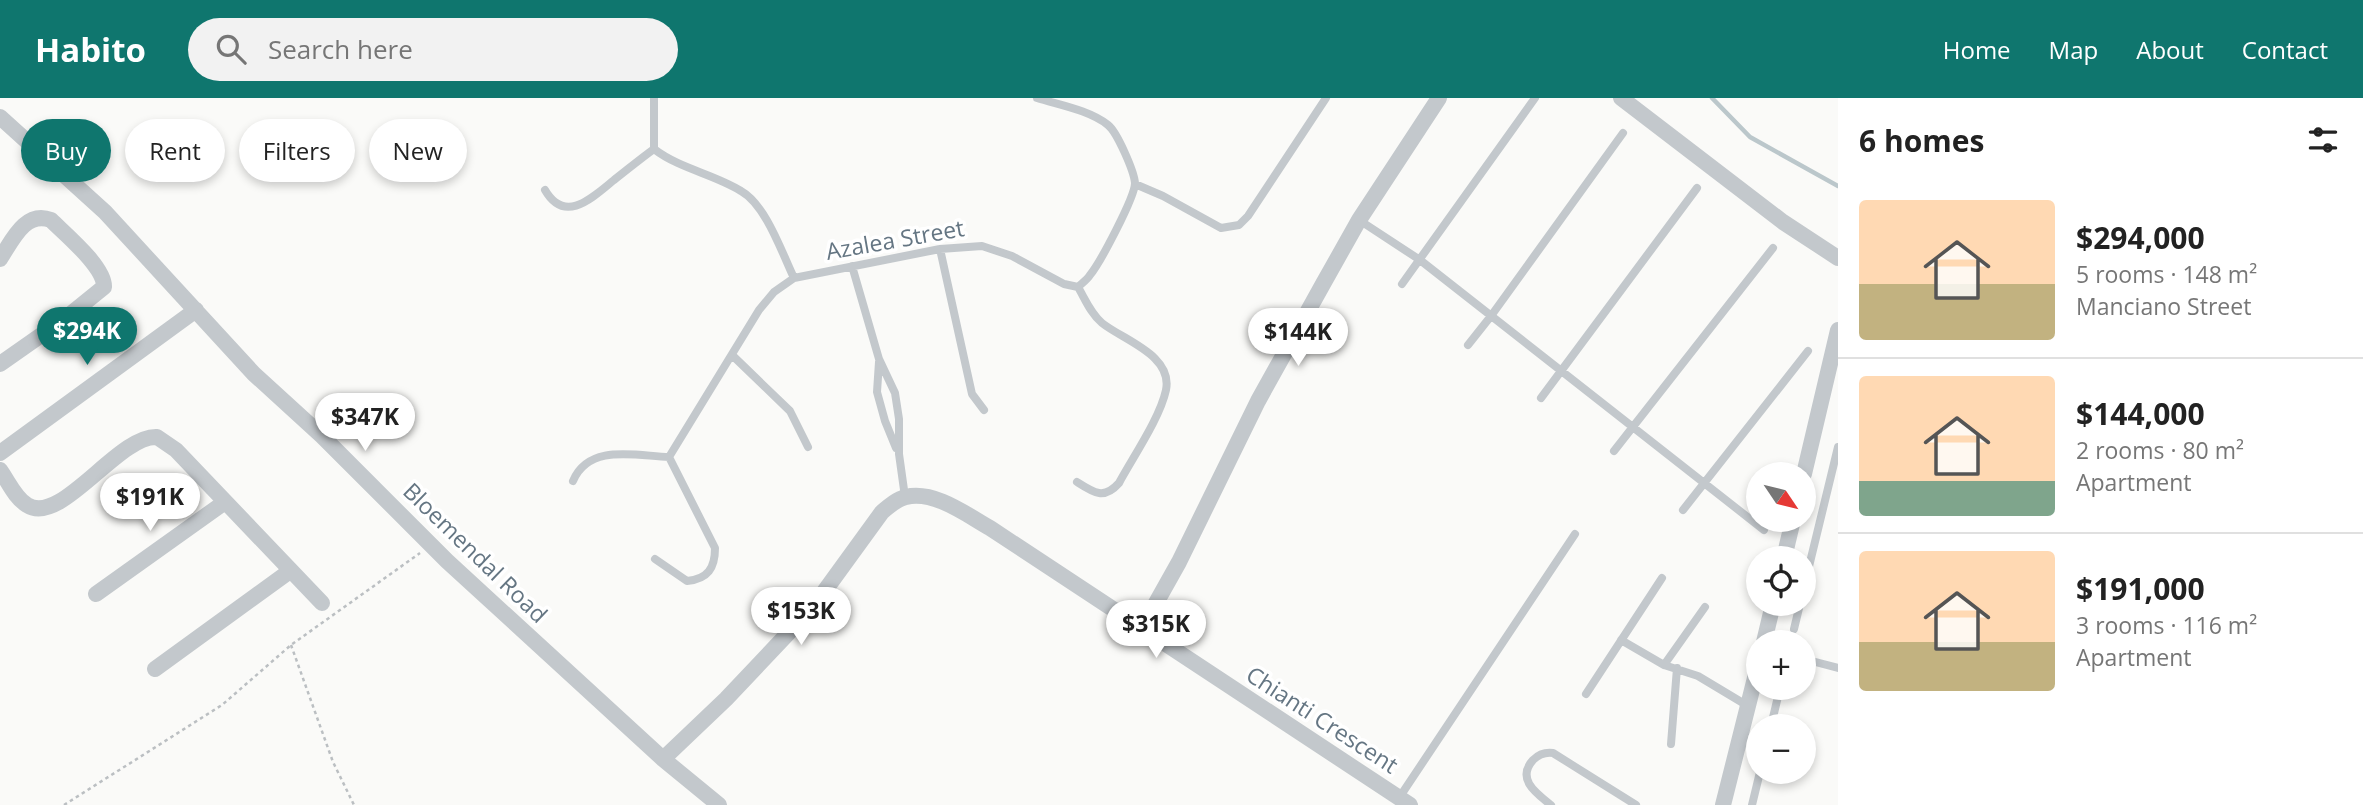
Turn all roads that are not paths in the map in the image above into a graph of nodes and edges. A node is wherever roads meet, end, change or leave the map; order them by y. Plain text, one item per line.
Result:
1 (654, 98) edge
2 (1037, 98) edge
3 (1326, 98) edge
4 (1439, 98) edge
5 (1535, 98) edge
6 (1621, 98) edge
7 (0, 117) edge
8 (1623, 133) dead end
9 (654, 149) junction
10 (1135, 184) junction
11 (1697, 188) dead end
12 (545, 190) dead end
13 (1359, 220) junction
14 (1773, 248) dead end
15 (940, 249) junction
16 (0, 258) edge
17 (1838, 258) edge
18 (1420, 260) junction
19 (852, 266) junction
20 (794, 278) junction
21 (1402, 284) dead end
22 (1078, 287) junction
23 (196, 310) junction
24 (1491, 316) junction
25 (1838, 330) edge
26 (1468, 345) dead end
27 (1808, 351) dead end
28 (732, 355) junction
29 (879, 359) junction
30 (0, 364) edge
31 (1562, 372) junction
32 (1541, 398) dead end
33 (984, 410) dead end
34 (1633, 427) junction
35 (1838, 446) edge
36 (808, 447) dead end
37 (1614, 451) dead end
38 (0, 453) edge
39 (899, 454) junction
40 (669, 457) junction
41 (1807, 462) edge
42 (0, 470) edge
43 (573, 481) dead end
44 (1077, 482) dead end
45 (1704, 483) junction
46 (1834, 484) edge
47 (905, 497) junction
48 (225, 502) junction
49 (1683, 510) dead end
50 (1746, 516) edge
51 (1575, 534) dead end
52 (1816, 546) edge
53 (655, 559) dead end
54 (290, 571) junction
55 (1662, 578) dead end
56 (96, 594) dead end
57 (322, 603) dead end
58 (1705, 607) dead end
59 (1797, 616) edge
60 (1142, 628) junction
61 (1794, 629) dead end
62 (1621, 640) junction
63 (1816, 662) edge
64 (1664, 665) junction
65 (1677, 668) junction
66 (1838, 668) edge
67 (155, 669) dead end
68 (1586, 694) dead end
69 (1750, 700) edge
70 (1748, 706) junction
71 (1671, 744) dead end
72 (663, 759) junction
73 (1757, 784) edge
74 (1404, 802) edge
75 (719, 805) edge
76 (1551, 805) edge
77 (1636, 805) edge
78 (1723, 805) edge
79 (1752, 805) edge

1 - 9 lane
2 - 10 lane
3 - 10 lane
4 - 13 street
5 - 18 lane
6 - 17 street
7 - 23 street, Bloemendal Road
8 - 24 lane
9 - 12 lane
9 - 20 lane
10 - 22 lane
11 - 31 lane
13 - 18 lane
13 - 60 street
14 - 34 lane
15 - 19 lane, Azalea Street
15 - 22 lane, Azalea Street
15 - 33 lane
16 - 30 street
18 - 21 lane
18 - 24 lane
19 - 20 lane, Azalea Street
19 - 29 lane
20 - 28 lane
22 - 44 lane
23 - 38 street
23 - 72 street, Bloemendal Road
24 - 26 lane
24 - 31 lane
25 - 41 street
27 - 45 lane
28 - 36 lane
28 - 40 lane
29 - 39 lane
29 - 39 lane
31 - 32 lane
31 - 34 lane
34 - 37 lane
34 - 45 lane
35 - 46 lane
39 - 47 lane
40 - 43 lane
40 - 53 lane
42 - 48 street
45 - 49 lane
45 - 50 lane
46 - 52 lane
47 - 60 street, Chianti Crescent
47 - 72 street
48 - 54 street
48 - 56 street
51 - 74 lane
54 - 57 street
54 - 67 street
55 - 62 lane
58 - 64 lane
59 - 61 lane
60 - 74 street, Chianti Crescent
62 - 64 lane
62 - 68 lane
63 - 66 lane
64 - 65 lane
65 - 70 lane
65 - 71 lane
69 - 70 street
70 - 78 street
72 - 75 street, Bloemendal Road
73 - 79 lane
76 - 77 lane

